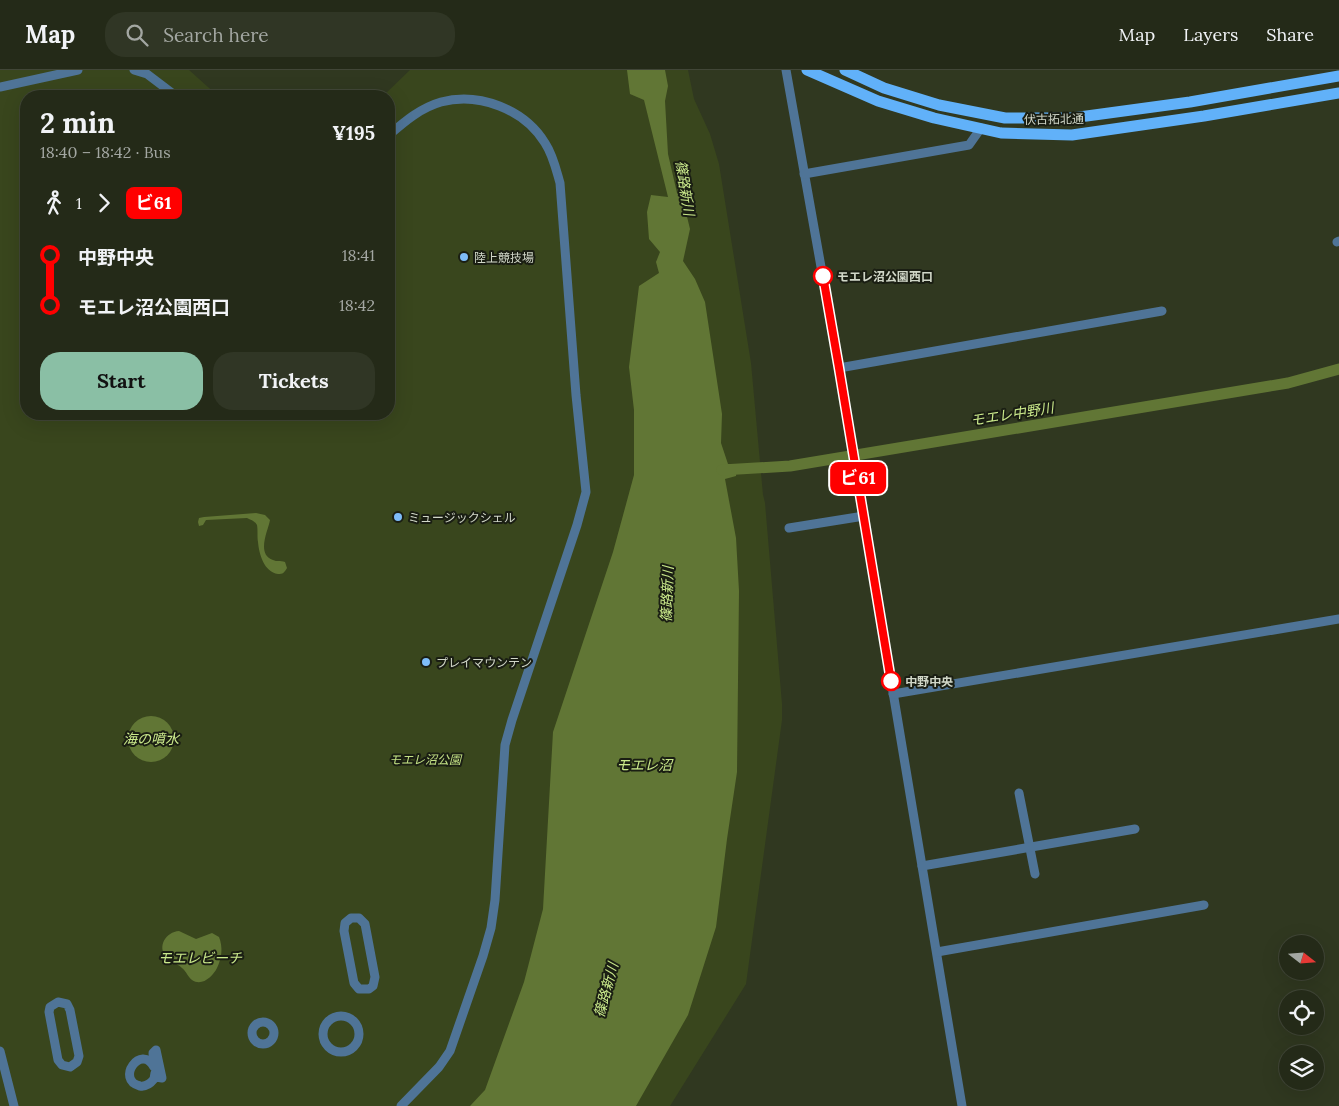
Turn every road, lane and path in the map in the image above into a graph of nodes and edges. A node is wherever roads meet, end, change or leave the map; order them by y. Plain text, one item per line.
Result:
1 (78, 70) edge
2 (134, 70) edge
3 (786, 70) edge
4 (807, 70) edge
5 (846, 70) edge
6 (1339, 76) edge
7 (0, 87) edge
8 (168, 90) edge
9 (1339, 93) edge
10 (981, 128) junction
11 (395, 130) edge
12 (804, 174) junction
13 (1162, 311) dead end
14 (839, 368) junction
15 (864, 516) junction
16 (789, 528) dead end
17 (1339, 619) edge
18 (893, 694) junction
19 (1019, 793) dead end
20 (1135, 829) dead end
21 (1030, 847) junction
22 (922, 866) junction
23 (1035, 874) dead end
24 (1204, 905) dead end
25 (344, 931) joint
26 (936, 952) junction
27 (322, 1036) joint
28 (0, 1051) edge
29 (79, 1056) joint
30 (160, 1066) joint
31 (14, 1106) edge
32 (401, 1106) edge
33 (962, 1106) edge

1 - 7 street
2 - 8 street
3 - 12 street
4 - 10 main road, 伏古拓北通
5 - 6 main road, 伏古拓北通
9 - 10 main road, 伏古拓北通
10 - 12 street
11 - 32 street
12 - 14 street
13 - 14 street
14 - 15 street
15 - 16 street
15 - 18 street
17 - 18 street
18 - 22 street
19 - 21 street
20 - 21 street
21 - 22 street
21 - 23 street
22 - 26 street
24 - 26 street
25 - 25 street
26 - 33 street
27 - 27 street
28 - 31 street
29 - 29 street
30 - 30 street

